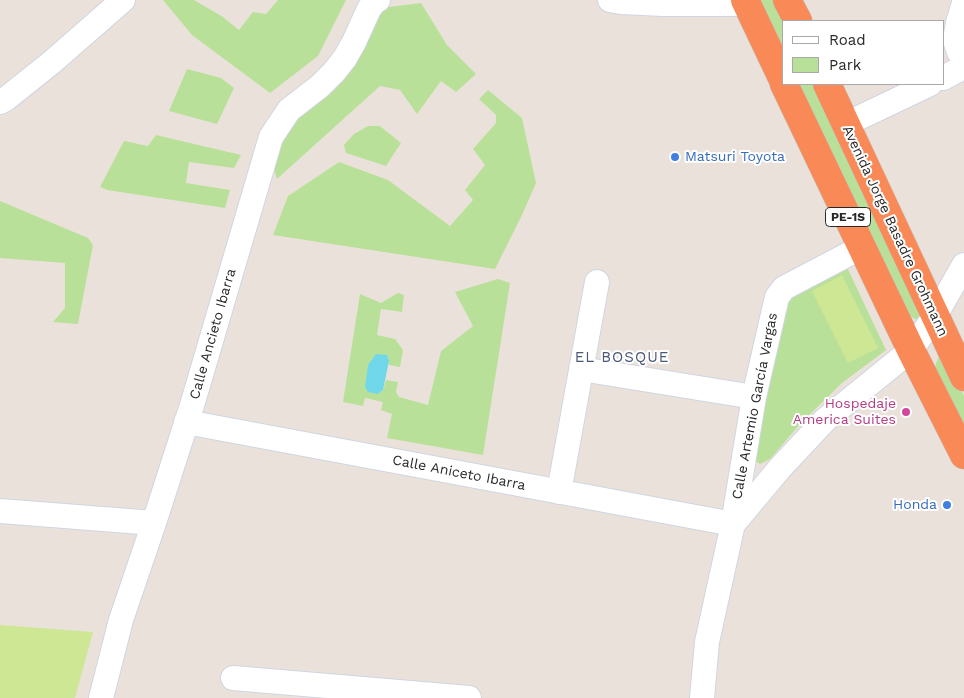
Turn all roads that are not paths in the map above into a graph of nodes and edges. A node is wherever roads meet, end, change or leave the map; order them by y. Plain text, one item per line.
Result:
1 (123, 0) edge
2 (378, 0) edge
3 (610, 0) edge
4 (788, 0) edge
5 (745, 2) edge
6 (964, 3) edge
7 (798, 20) edge
8 (964, 60) edge
9 (964, 68) edge
10 (782, 78) edge
11 (944, 78) edge
12 (784, 85) edge
13 (827, 85) edge
14 (928, 85) edge
15 (2, 104) edge
16 (846, 124) junction
17 (862, 247) junction
18 (964, 265) edge
19 (597, 282) dead end
20 (935, 316) junction
21 (911, 350) junction
22 (581, 368) junction
23 (964, 377) edge
24 (754, 397) junction
25 (186, 422) junction
26 (964, 455) edge
27 (560, 492) junction
28 (0, 511) edge
29 (154, 523) junction
30 (732, 524) junction
31 (233, 678) dead end
32 (301, 691) edge
33 (101, 698) edge
34 (469, 698) edge
35 (702, 698) edge

1 - 15 street
2 - 25 street, Calle Ancieto Ibarra
3 - 5 street
4 - 7 highway
5 - 10 highway
6 - 8 street
9 - 11 street
12 - 17 highway, PE-1S
13 - 16 highway, Avenida Jorge Basadre Grohmann / PE-1S
14 - 16 street
16 - 20 highway, Avenida Jorge Basadre Grohmann / PE-1S
17 - 21 highway, PE-1S
17 - 24 street, Calle Artemio García Vargas
18 - 20 street, Calle Artemio García Vargas
19 - 22 street
20 - 21 street, Calle Artemio García Vargas
20 - 23 highway, Avenida Jorge Basadre Grohmann / PE-1S
21 - 26 highway, PE-1S
21 - 30 street, Calle Artemio García Vargas
22 - 24 street
22 - 27 street
24 - 30 street, Calle Artemio García Vargas
25 - 27 street, Calle Aniceto Ibarra
25 - 29 street, Calle Ancieto Ibarra
27 - 30 street, Calle Aniceto Ibarra
28 - 29 street
29 - 33 street, Calle Ancieto Ibarra
30 - 35 street, Calle Artemio García Vargas
31 - 32 street
32 - 34 street

